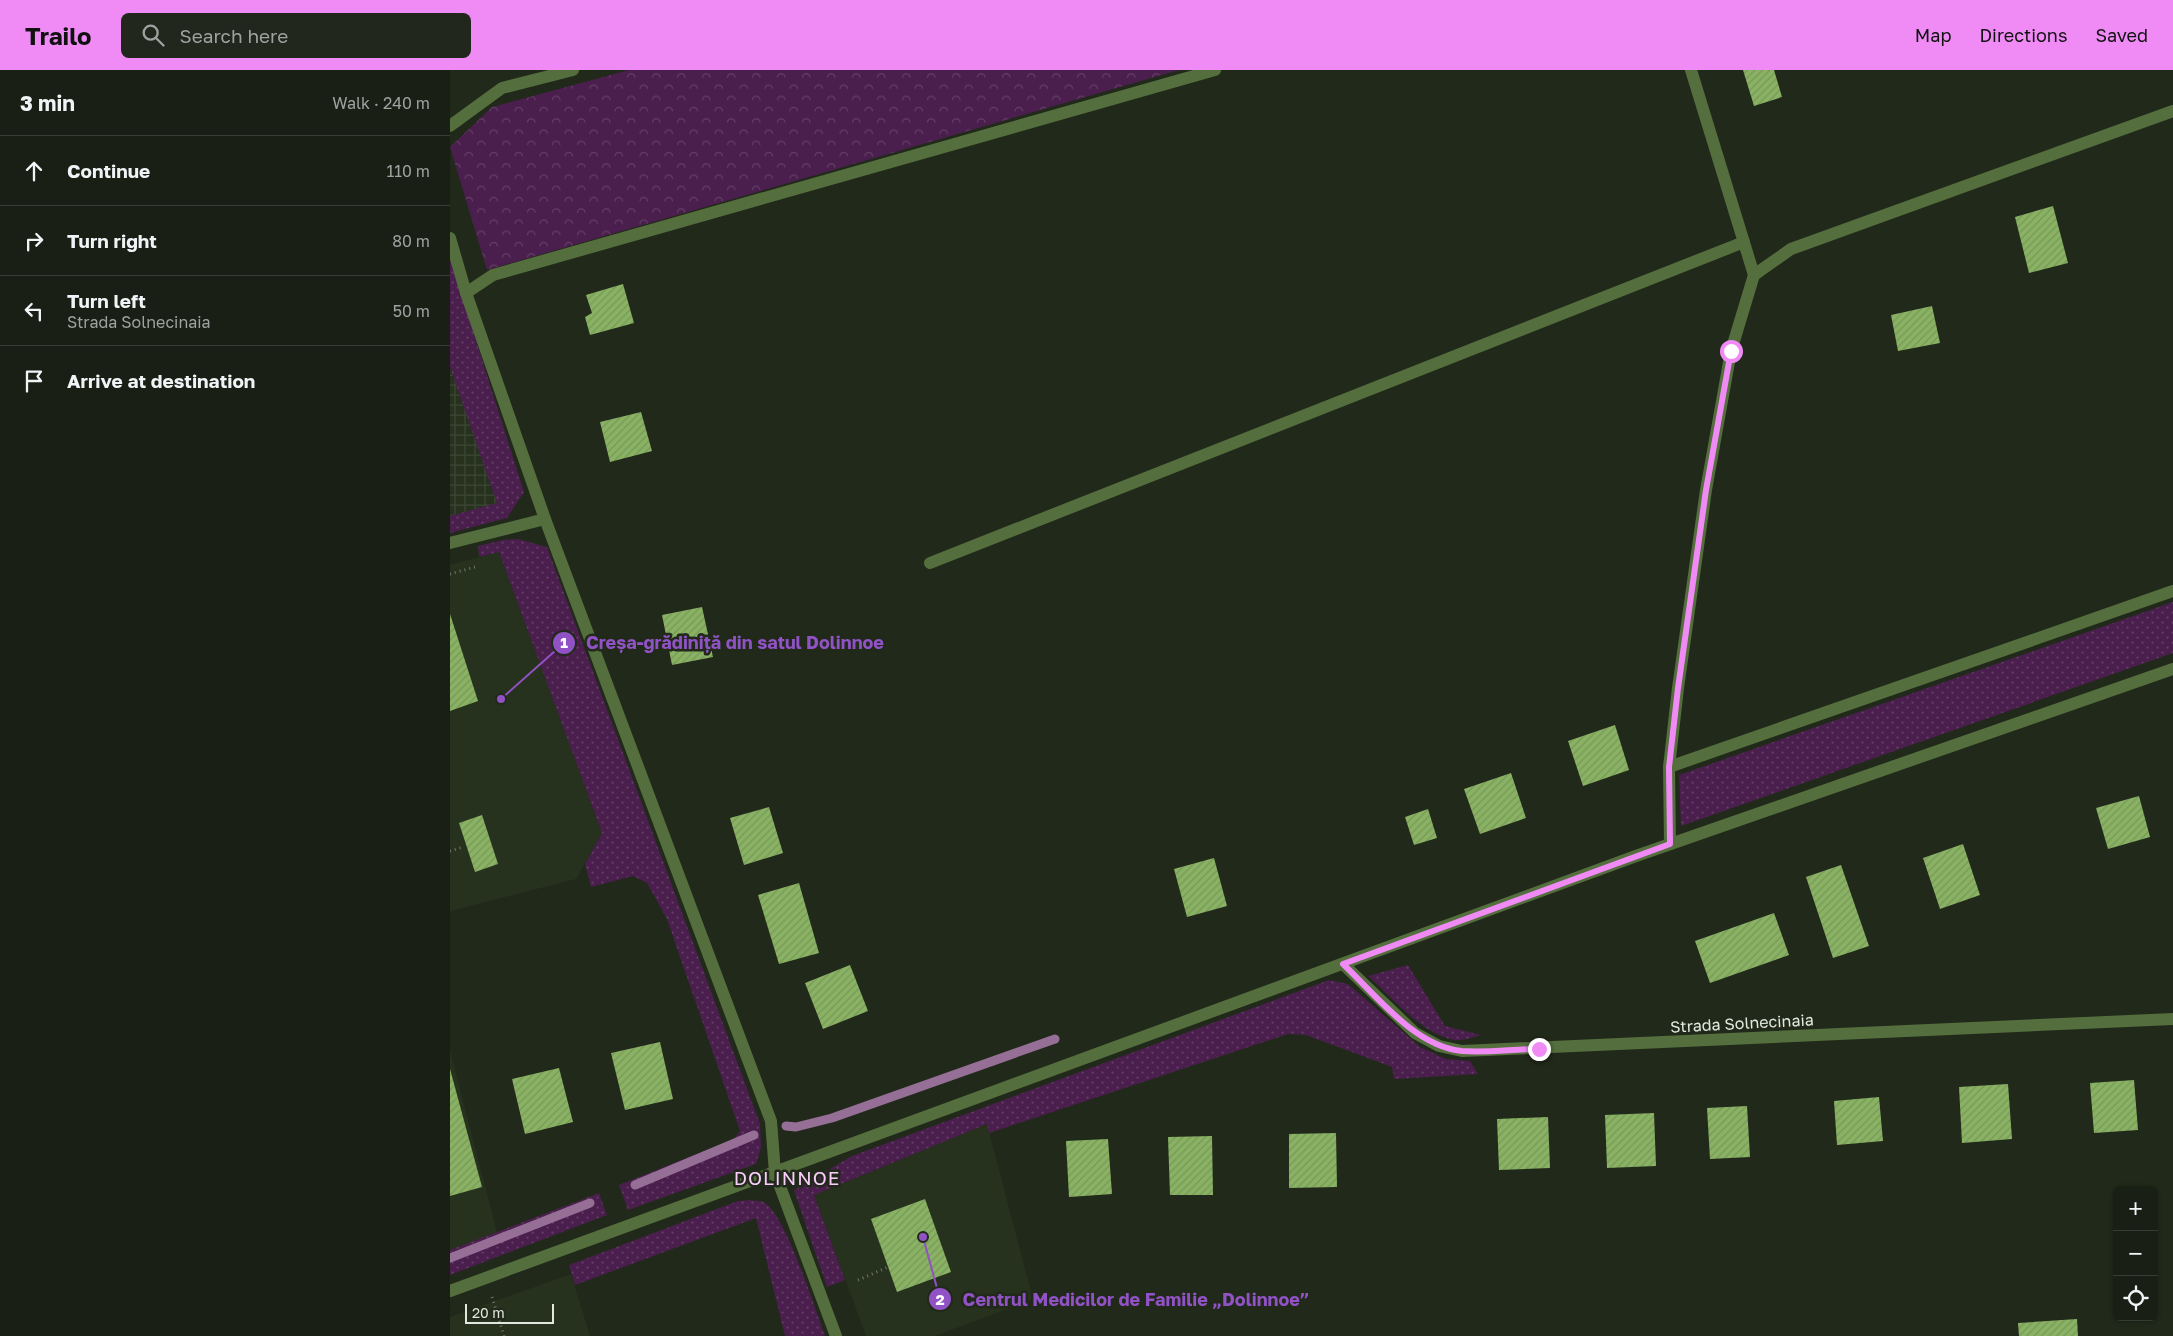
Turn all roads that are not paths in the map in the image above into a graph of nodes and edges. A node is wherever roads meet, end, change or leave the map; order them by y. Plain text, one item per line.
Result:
1 (572, 70) edge
2 (1215, 70) edge
3 (1691, 70) edge
4 (2173, 111) edge
5 (450, 126) edge
6 (450, 238) edge
7 (1744, 242) junction
8 (1754, 275) junction
9 (466, 293) junction
10 (546, 520) junction
11 (450, 543) edge
12 (930, 563) dead end
13 (2173, 591) edge
14 (2173, 669) edge
15 (1669, 767) junction
16 (1670, 844) junction
17 (1343, 964) junction
18 (2173, 1019) edge
19 (775, 1173) junction
20 (450, 1291) edge
21 (836, 1336) edge

1 - 5 street
2 - 9 street
3 - 7 street
4 - 8 street
6 - 9 street
7 - 8 street
7 - 12 street
8 - 15 street
9 - 10 street
10 - 11 street
10 - 19 street
13 - 15 street
14 - 16 street
15 - 16 street
16 - 17 street
17 - 18 street, Strada Solnecinaia
17 - 19 street
19 - 20 street
19 - 21 street

